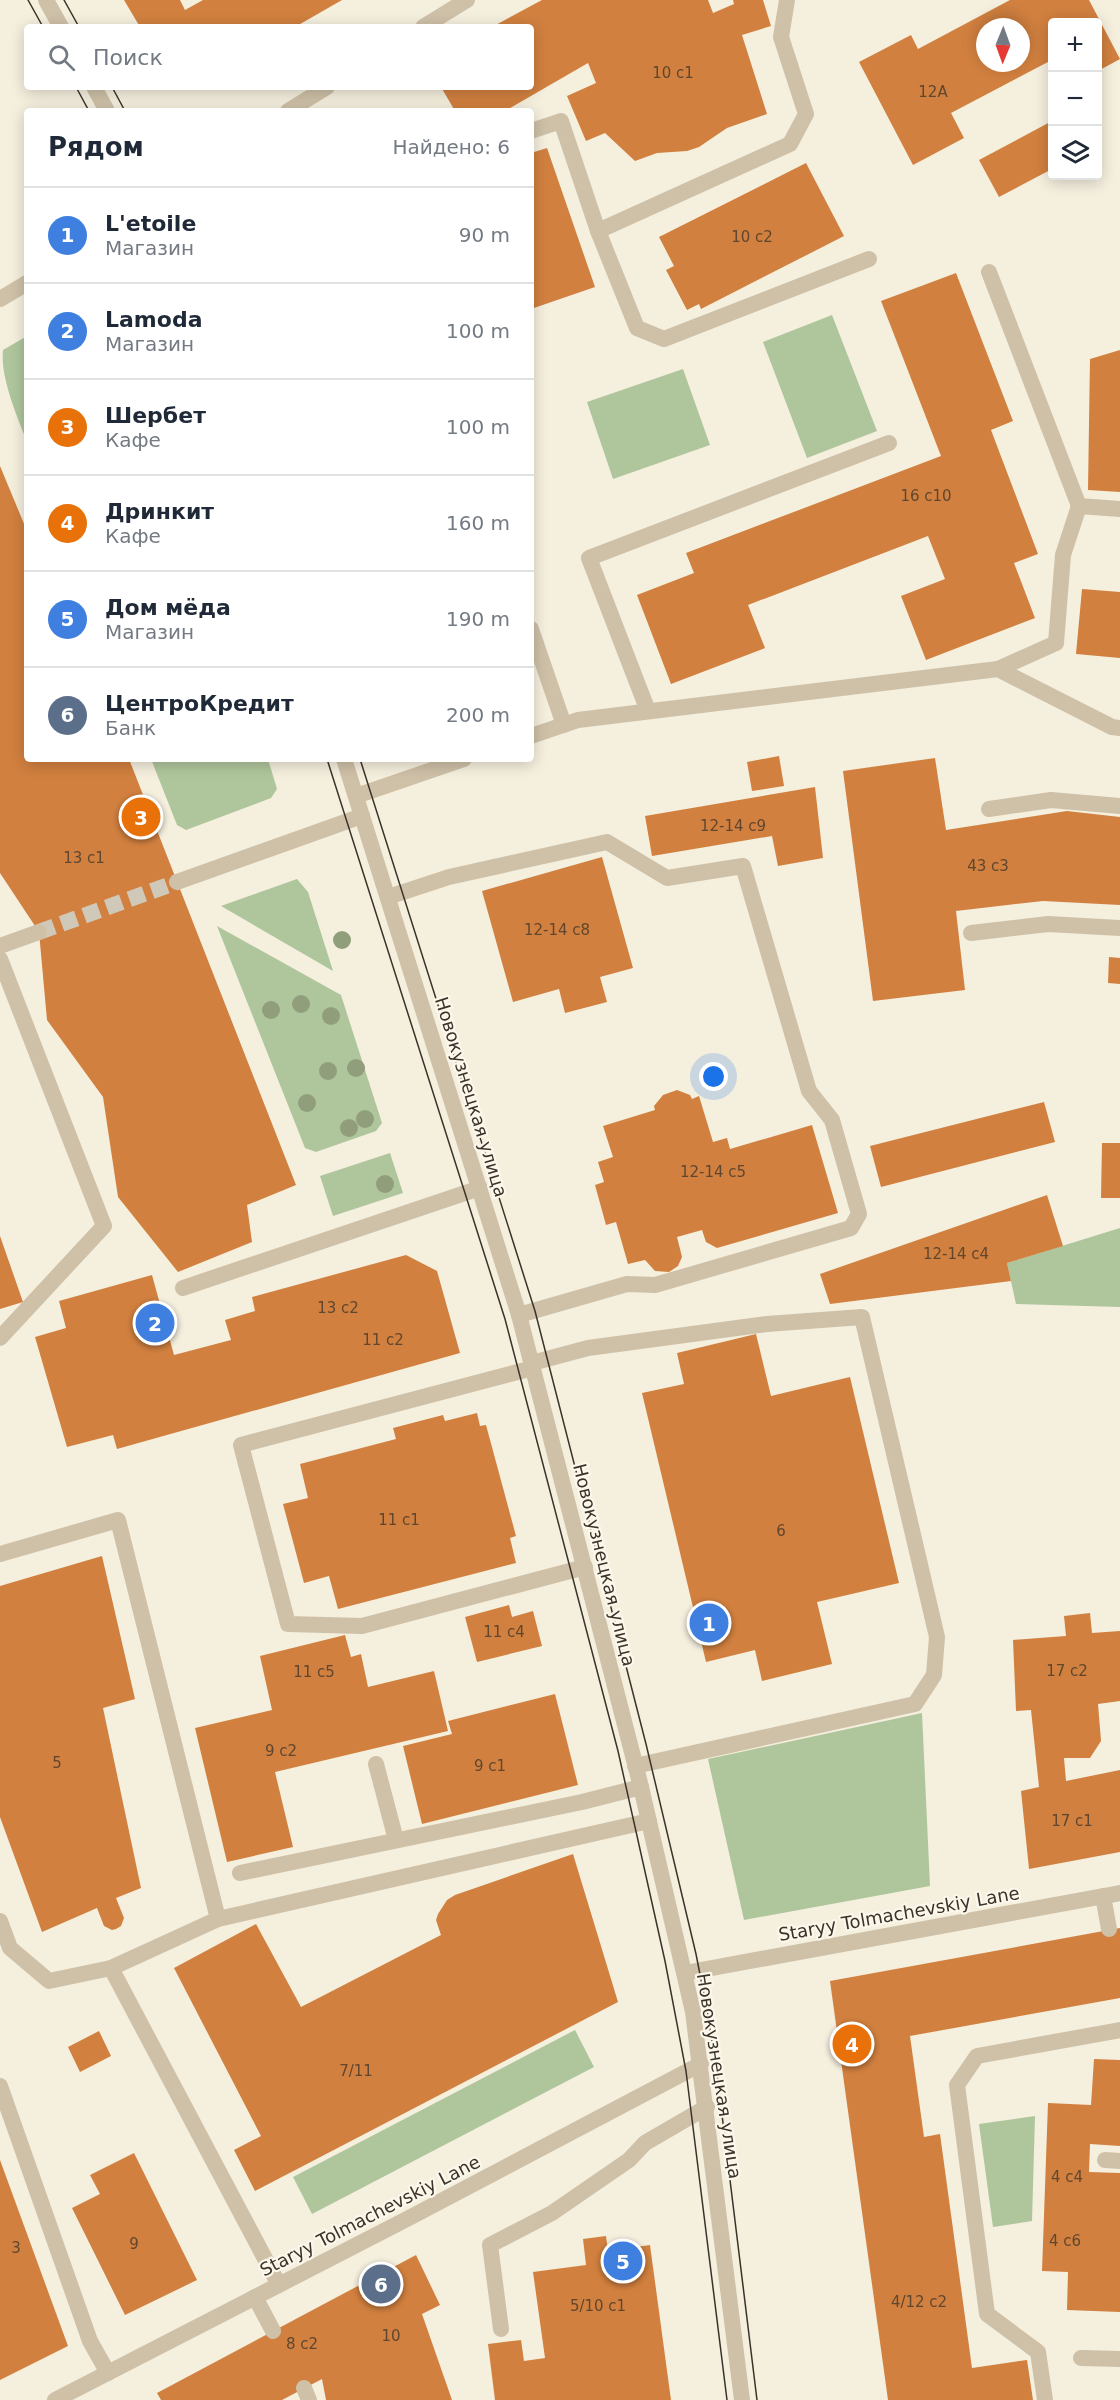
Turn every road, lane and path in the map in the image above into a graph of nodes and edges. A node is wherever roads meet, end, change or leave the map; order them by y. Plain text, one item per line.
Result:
1 (46, 0) edge
2 (467, 0) edge
3 (787, 0) edge
4 (59, 24) edge
5 (428, 24) edge
6 (96, 90) edge
7 (322, 90) edge
8 (105, 108) edge
9 (293, 108) edge
10 (534, 130) edge
11 (598, 231) junction
12 (869, 259) dead end
13 (989, 272) dead end
14 (24, 285) edge
15 (0, 299) edge
16 (889, 443) dead end
17 (1079, 506) junction
18 (1120, 509) edge
19 (534, 637) edge
20 (998, 669) junction
21 (648, 711) junction
22 (564, 725) junction
23 (1120, 728) edge
24 (534, 735) edge
25 (345, 762) edge
26 (455, 762) edge
27 (356, 796) junction
28 (1120, 806) edge
29 (989, 809) dead end
30 (362, 816) junction
31 (177, 882) tunnel mouth
32 (388, 897) junction
33 (1120, 928) edge
34 (39, 932) tunnel mouth
35 (971, 933) dead end
36 (0, 946) edge
37 (0, 959) edge
38 (480, 1188) junction
39 (183, 1288) dead end
40 (519, 1315) junction
41 (0, 1338) edge
42 (533, 1366) junction
43 (0, 1554) edge
44 (585, 1567) junction
45 (376, 1764) dead end
46 (635, 1766) junction
47 (641, 1787) junction
48 (649, 1821) junction
49 (396, 1840) junction
50 (240, 1873) dead end
51 (1112, 1894) edge
52 (218, 1919) junction
53 (0, 1921) edge
54 (1109, 1929) dead end
55 (111, 1968) junction
56 (685, 1973) junction
57 (1120, 2030) edge
58 (701, 2064) junction
59 (0, 2086) edge
60 (707, 2107) junction
61 (279, 2285) junction
62 (255, 2297) junction
63 (501, 2329) dead end
64 (273, 2331) dead end
65 (1082, 2358) dead end
66 (1120, 2359) edge
67 (108, 2373) junction
68 (77, 2395) edge
69 (55, 2400) edge
70 (742, 2400) edge
71 (1045, 2400) edge

1 - 4 street
2 - 5 street
3 - 11 street
6 - 8 street
7 - 9 street
10 - 11 street
11 - 12 street
13 - 17 street
14 - 15 street
16 - 21 street
17 - 18 street
17 - 20 street
19 - 22 street
20 - 21 street
20 - 23 street
21 - 22 street
22 - 24 street
25 - 27 street, Новокузнецкая улица
26 - 27 street
27 - 30 street, Новокузнецкая улица
28 - 29 street
30 - 31 street
30 - 32 street, Новокузнецкая улица
32 - 38 street, Новокузнецкая улица
32 - 40 street
33 - 35 street
34 - 36 street
37 - 41 street
38 - 39 street
38 - 40 street, Новокузнецкая улица
40 - 42 street, Новокузнецкая улица
42 - 44 street, Новокузнецкая улица
42 - 44 street
42 - 46 street
43 - 52 street
44 - 46 street, Новокузнецкая улица
45 - 49 street
46 - 47 street, Новокузнецкая улица
47 - 48 street, Новокузнецкая улица
47 - 49 street
48 - 52 street
48 - 56 street, Новокузнецкая улица
49 - 50 street
51 - 54 street
51 - 56 street, Staryy Tolmachevskiy Lane
52 - 55 street
53 - 55 street
55 - 61 street
56 - 58 street, Новокузнецкая улица
57 - 71 street
58 - 60 street, Новокузнецкая улица
58 - 61 street, Staryy Tolmachevskiy Lane
59 - 67 street
60 - 63 street
60 - 70 street, Новокузнецкая улица
61 - 62 street, Staryy Tolmachevskiy Lane
62 - 64 street
62 - 67 street, Staryy Tolmachevskiy Lane
65 - 66 street
67 - 68 street, Staryy Tolmachevskiy Lane
68 - 69 street, Staryy Tolmachevskiy Lane

